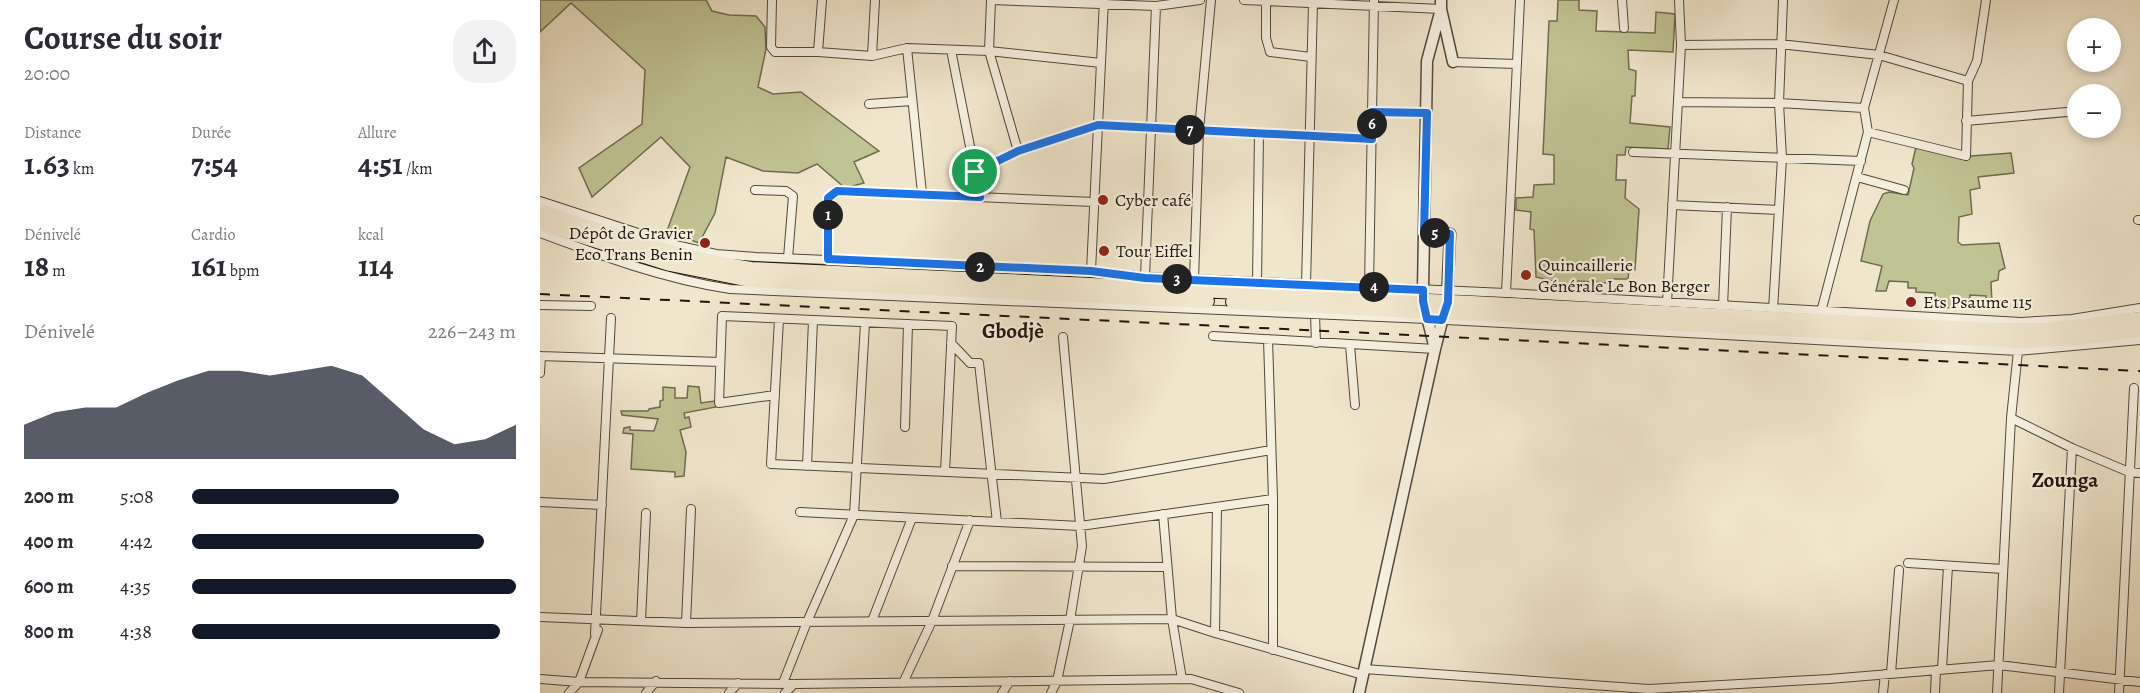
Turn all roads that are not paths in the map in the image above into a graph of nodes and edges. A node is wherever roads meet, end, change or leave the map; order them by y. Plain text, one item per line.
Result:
1 (772, 0) edge
2 (822, 0) edge
3 (875, 0) edge
4 (992, 0) edge
5 (1200, 0) edge
6 (1211, 0) edge
7 (1244, 0) edge
8 (1266, 0) edge
9 (1520, 0) edge
10 (1622, 0) edge
11 (1679, 0) edge
12 (1783, 0) edge
13 (1894, 0) edge
14 (1986, 0) edge
15 (1103, 2) edge
16 (1313, 3) junction
17 (1374, 3) edge
18 (1441, 4) edge
19 (1156, 6) junction
20 (1624, 28) dead end
21 (1780, 44) junction
22 (1681, 45) junction
23 (907, 48) junction
24 (951, 50) junction
25 (989, 51) junction
26 (818, 52) junction
27 (1879, 55) junction
28 (872, 56) junction
29 (1311, 57) junction
30 (1453, 62) joint
31 (1101, 63) junction
32 (1517, 64) junction
33 (1968, 81) junction
34 (912, 101) junction
35 (1678, 102) junction
36 (1779, 103) junction
37 (869, 105) dead end
38 (1864, 108) junction
39 (1372, 112) junction
40 (2067, 112) edge
41 (1427, 113) junction
42 (1966, 121) junction
43 (1098, 125) junction
44 (1152, 128) junction
45 (1199, 130) junction
46 (1868, 132) junction
47 (1259, 133) junction
48 (1310, 135) junction
49 (1372, 139) junction
50 (1018, 151) junction
51 (1633, 152) dead end
52 (1676, 155) junction
53 (1782, 158) junction
54 (1861, 161) junction
55 (975, 172) junction
56 (1857, 177) junction
57 (755, 190) dead end
58 (1904, 190) dead end
59 (922, 193) junction
60 (980, 197) junction
61 (540, 201) edge
62 (1094, 202) junction
63 (1672, 205) junction
64 (1727, 207) junction
65 (1779, 210) junction
66 (540, 211) edge
67 (540, 223) edge
68 (540, 233) edge
69 (1424, 233) junction
70 (788, 258) junction
71 (828, 259) junction
72 (1091, 271) junction
73 (1145, 278) junction
74 (1194, 280) junction
75 (1257, 283) junction
76 (1306, 285) junction
77 (1369, 287) junction
78 (1506, 293) junction
79 (1667, 303) junction
80 (540, 305) edge
81 (1425, 305) junction
82 (591, 306) dead end
83 (1446, 306) junction
84 (1723, 307) junction
85 (2140, 308) edge
86 (1773, 310) junction
87 (1821, 312) junction
88 (1315, 315) junction
89 (611, 318) dead end
90 (778, 319) junction
91 (2140, 319) edge
92 (813, 320) junction
93 (865, 323) junction
94 (909, 324) junction
95 (2140, 330) edge
96 (1213, 336) dead end
97 (1063, 337) dead end
98 (1268, 339) junction
99 (2140, 340) edge
100 (951, 343) junction
101 (1316, 343) junction
102 (1350, 345) junction
103 (1435, 349) junction
104 (2018, 351) junction
105 (540, 356) edge
106 (609, 358) junction
107 (720, 362) junction
108 (540, 373) edge
109 (2134, 387) dead end
110 (775, 395) junction
111 (1355, 405) dead end
112 (2011, 418) junction
113 (905, 427) dead end
114 (2072, 448) junction
115 (1271, 450) junction
116 (807, 466) junction
117 (857, 468) junction
118 (945, 472) junction
119 (2129, 472) junction
120 (2140, 473) edge
121 (992, 474) junction
122 (1076, 478) junction
123 (1273, 499) junction
124 (540, 502) edge
125 (602, 505) junction
126 (1217, 507) junction
127 (692, 509) dead end
128 (646, 513) dead end
129 (800, 513) dead end
130 (1162, 514) junction
131 (854, 515) junction
132 (912, 518) junction
133 (970, 520) junction
134 (997, 522) junction
135 (1080, 526) junction
136 (1908, 563) dead end
137 (952, 566) junction
138 (1948, 566) junction
139 (1078, 567) junction
140 (1167, 567) junction
141 (2003, 569) junction
142 (1899, 570) dead end
143 (540, 617) edge
144 (596, 619) junction
145 (1172, 619) junction
146 (606, 620) junction
147 (1070, 620) junction
148 (641, 621) junction
149 (872, 621) junction
150 (932, 621) junction
151 (686, 622) junction
152 (807, 622) junction
153 (1215, 633) junction
154 (595, 634) junction
155 (1273, 650) junction
156 (1999, 665) junction
157 (1939, 670) junction
158 (2060, 671) junction
159 (1364, 672) junction
160 (1888, 674) junction
161 (540, 679) edge
162 (1182, 679) junction
163 (2120, 680) junction
164 (656, 681) junction
165 (1010, 681) junction
166 (1057, 681) junction
167 (579, 682) junction
168 (903, 682) junction
169 (2140, 682) edge
170 (738, 683) junction
171 (783, 683) junction
172 (794, 684) junction
173 (1586, 689) edge
174 (1649, 691) edge
175 (569, 693) edge
176 (646, 693) edge
177 (729, 693) edge
178 (786, 693) edge
179 (1002, 693) edge
180 (1051, 693) edge
181 (1239, 693) edge
182 (1359, 693) edge
183 (1883, 693) edge
184 (1935, 693) edge
185 (1997, 693) edge
186 (2059, 693) edge
187 (2119, 693) edge

1 - 26 street
2 - 26 street
3 - 28 street
4 - 15 street
4 - 25 street
5 - 19 street
6 - 45 street
7 - 8 street
8 - 16 street
8 - 29 street
9 - 32 street
10 - 20 street
11 - 22 street
12 - 21 street
13 - 27 street
14 - 33 street
15 - 19 street
15 - 31 street
16 - 17 street
16 - 29 street
17 - 18 street
17 - 39 street
18 - 30 street
18 - 41 street
19 - 44 street
21 - 22 street
21 - 27 street
21 - 36 street
22 - 35 street
23 - 24 street
23 - 28 street
23 - 34 street
24 - 25 street
24 - 55 street
25 - 31 street
25 - 50 street
26 - 28 street
27 - 33 street
27 - 38 street
29 - 48 street
30 - 32 street
31 - 43 street
32 - 78 street
33 - 42 street
34 - 37 street
34 - 59 street
35 - 36 street
35 - 52 street
36 - 38 street
36 - 53 street
38 - 46 street
39 - 41 street
39 - 49 street
40 - 42 street
41 - 69 street
42 - 46 street
43 - 44 street
43 - 50 street
43 - 62 street
44 - 45 street
44 - 73 street
45 - 47 street
45 - 74 street
46 - 54 street
47 - 48 street
47 - 75 street
48 - 49 street
48 - 76 street
49 - 77 street
50 - 55 street
51 - 52 street
52 - 53 street
52 - 63 street
53 - 54 street
53 - 65 street
54 - 56 street
55 - 60 street
56 - 58 street
56 - 87 street
57 - 70 street
59 - 60 street
59 - 71 street
60 - 62 street
61 - 70 street
62 - 72 street
63 - 64 street
63 - 79 street
64 - 65 street
64 - 84 street
65 - 86 street
66 - 81 highway
67 - 81 highway
68 - 88 street
69 - 81 street
69 - 83 street
70 - 71 street
71 - 72 street
72 - 73 street
73 - 74 street
74 - 75 street
75 - 76 street
76 - 77 street
77 - 81 street
78 - 79 street
78 - 83 street
79 - 84 street
80 - 82 street
81 - 83 highway
81 - 83 street
81 - 88 street
81 - 103 street
83 - 91 highway
83 - 95 highway
83 - 103 street
83 - 104 street
84 - 86 street
85 - 87 street
86 - 87 street
88 - 101 street
89 - 106 street
90 - 92 street
90 - 107 street
90 - 110 street
92 - 93 street
92 - 116 street
93 - 94 street
93 - 117 street
94 - 100 street
94 - 113 street
96 - 98 street
97 - 122 street
98 - 101 street
98 - 115 street
99 - 104 street
100 - 118 street
100 - 121 street
101 - 102 street
102 - 103 street
102 - 111 street
103 - 159 street
104 - 112 street
105 - 106 street
105 - 108 street
106 - 107 street
106 - 125 street
107 - 110 street
109 - 119 street
110 - 116 street
112 - 114 street
112 - 141 street
114 - 119 street
114 - 158 street
115 - 122 street
115 - 123 street
116 - 117 street
117 - 118 street
117 - 131 street
118 - 121 street
119 - 120 street
119 - 163 street
121 - 122 street
121 - 134 street
122 - 135 street
123 - 126 street
123 - 155 street
124 - 125 street
125 - 144 street
126 - 130 street
126 - 153 street
127 - 151 street
128 - 148 street
129 - 131 street
130 - 135 street
130 - 140 street
131 - 132 street
131 - 152 street
132 - 133 street
132 - 149 street
133 - 134 street
133 - 137 street
134 - 135 street
135 - 139 street
136 - 138 street
137 - 139 street
137 - 150 street
138 - 141 street
138 - 157 street
139 - 140 street
139 - 147 street
140 - 145 street
141 - 156 street
142 - 160 street
143 - 144 street
144 - 146 street
144 - 154 street
145 - 147 street
145 - 153 street
145 - 162 street
146 - 148 street
146 - 154 street
147 - 150 street
147 - 166 street
148 - 151 street
149 - 150 street
149 - 152 street
150 - 168 street
151 - 152 street
152 - 171 street
153 - 155 street
154 - 167 street
155 - 159 street
156 - 157 street
156 - 158 street
156 - 185 street
157 - 160 street
157 - 184 street
158 - 163 street
158 - 186 street
159 - 173 street
159 - 182 street
160 - 174 street
160 - 183 street
161 - 167 street
162 - 166 street
162 - 181 street
163 - 169 street
163 - 187 street
164 - 167 street
164 - 170 street
164 - 176 street
165 - 166 street
165 - 168 street
165 - 179 street
166 - 180 street
167 - 175 street
168 - 172 street
170 - 171 street
170 - 177 street
171 - 172 street
172 - 178 street
173 - 174 street

